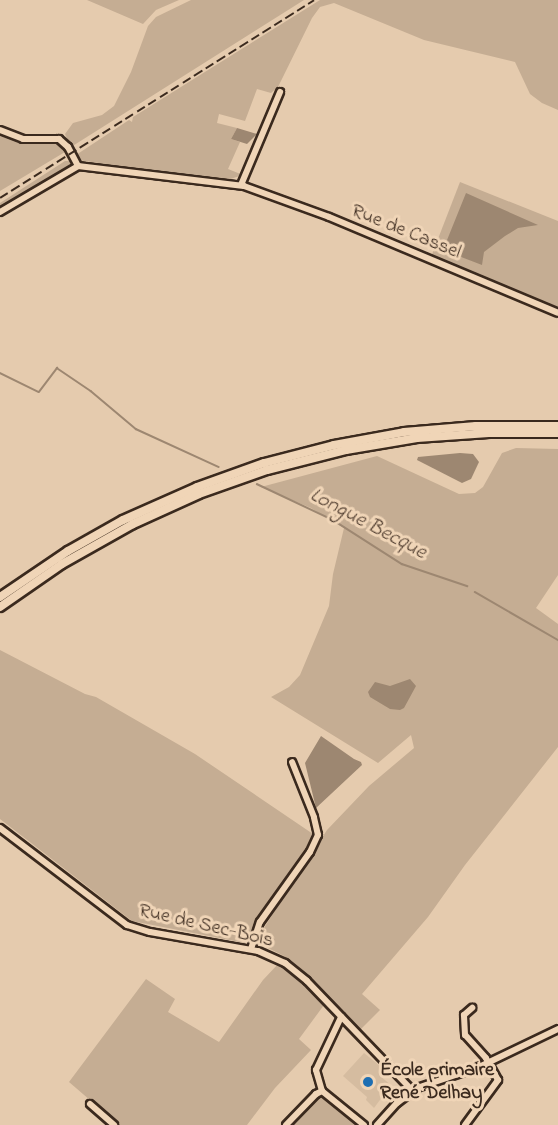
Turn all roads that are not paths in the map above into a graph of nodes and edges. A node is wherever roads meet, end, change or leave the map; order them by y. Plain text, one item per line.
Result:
1 (280, 92) dead end
2 (0, 130) edge
3 (78, 166) junction
4 (241, 185) junction
5 (0, 212) edge
6 (558, 313) edge
7 (558, 426) edge
8 (558, 433) edge
9 (0, 597) edge
10 (0, 607) edge
11 (292, 762) dead end
12 (2, 832) edge
13 (250, 950) junction
14 (472, 1008) dead end
15 (341, 1017) junction
16 (558, 1029) edge
17 (488, 1063) junction
18 (322, 1091) junction
19 (413, 1091) junction
20 (90, 1104) dead end
21 (114, 1125) edge
22 (286, 1125) edge
23 (364, 1125) edge
24 (377, 1125) edge
25 (465, 1125) edge

1 - 4 street
2 - 3 street
3 - 4 street, Rue de Cassel
3 - 5 street
4 - 6 street, Rue de Cassel
7 - 9 highway
8 - 10 highway
11 - 13 street
12 - 13 street, Rue de Sec-Bois
13 - 15 street, Rue de Sec-Bois
14 - 17 street
15 - 18 street
15 - 19 street, Rue de Sec-Bois
16 - 17 street
17 - 19 street
17 - 25 street
18 - 22 street
18 - 23 street
19 - 24 street
20 - 21 street

